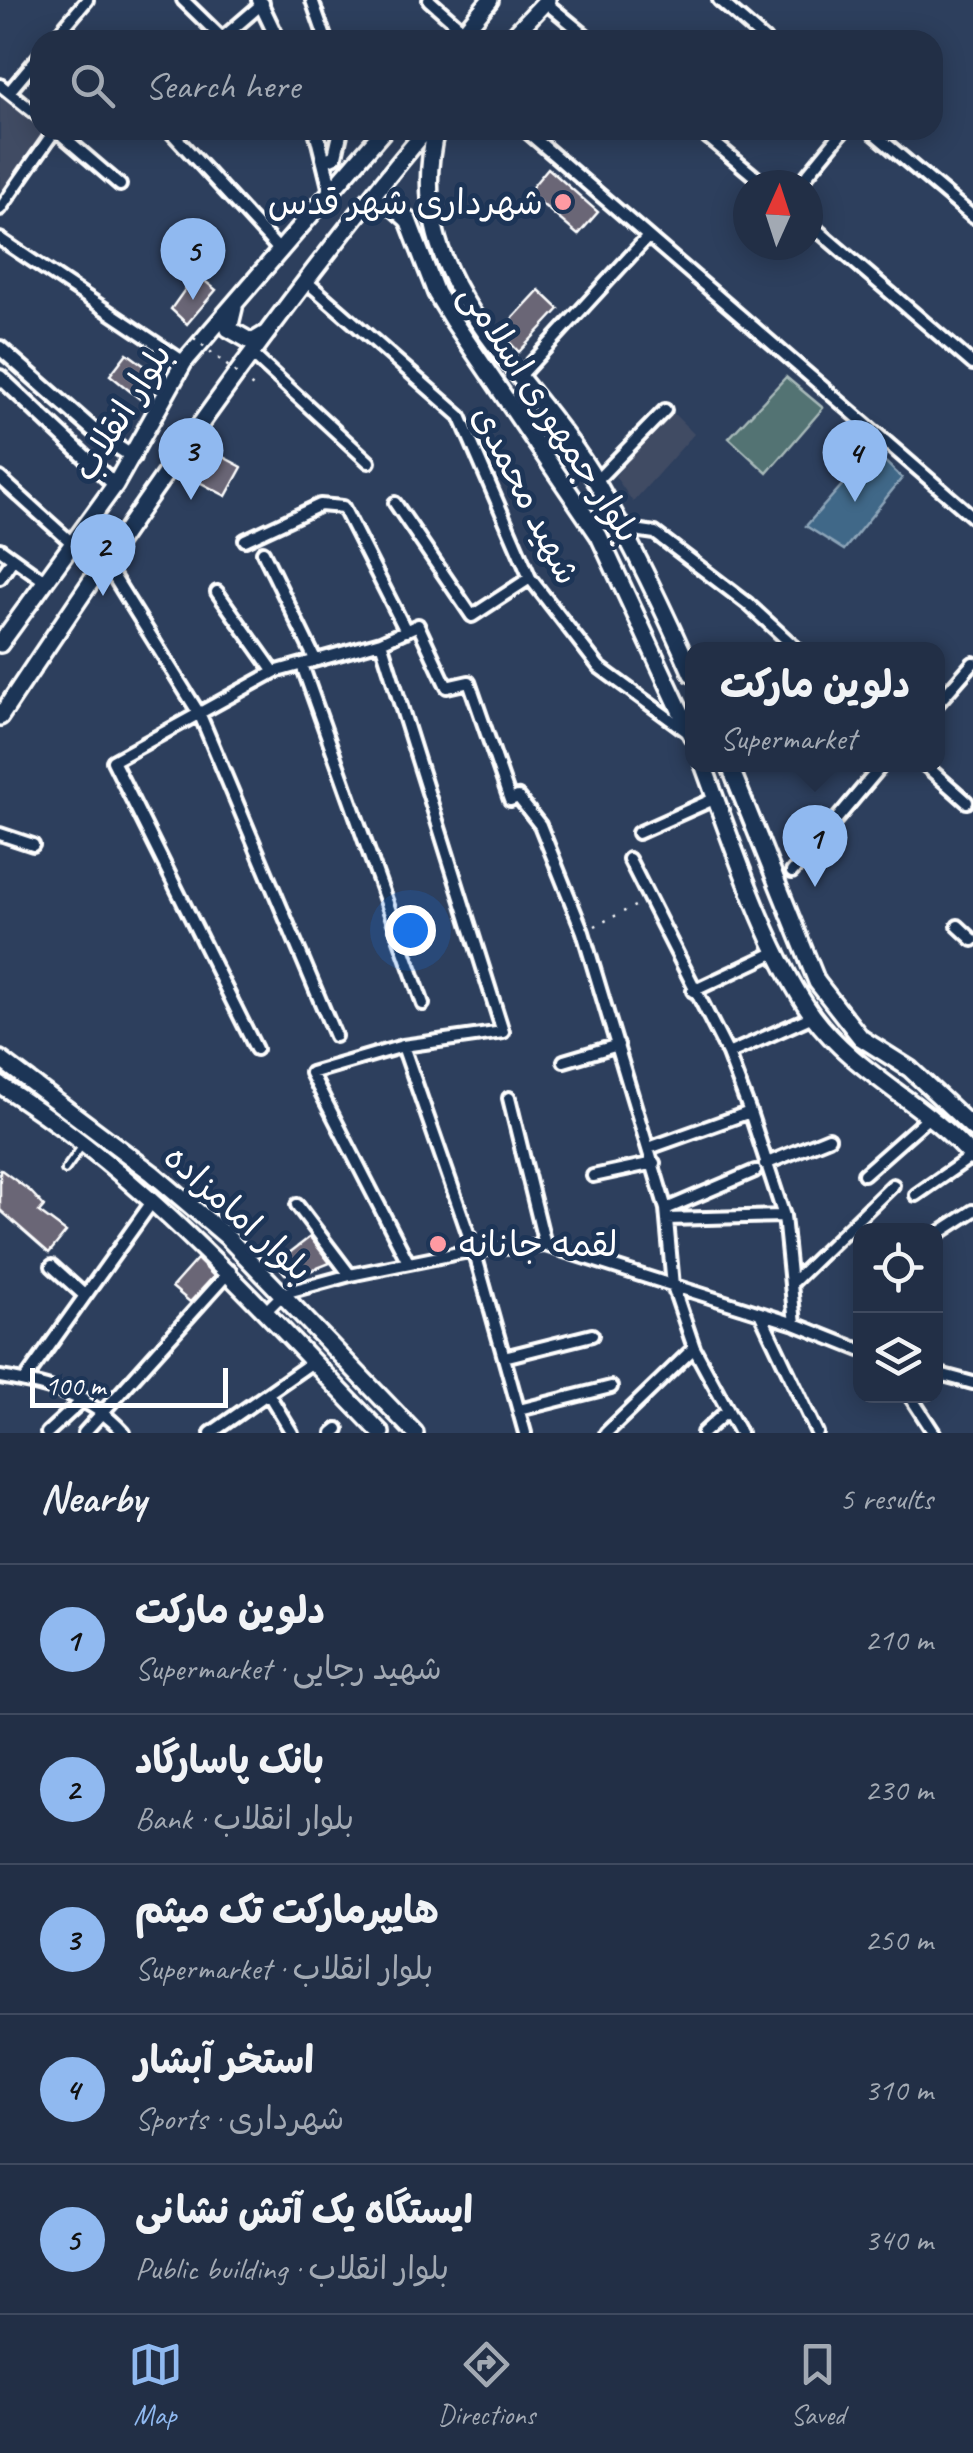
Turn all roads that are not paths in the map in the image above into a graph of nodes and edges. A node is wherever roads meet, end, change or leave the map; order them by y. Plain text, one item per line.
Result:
1 (87, 0) edge
2 (183, 0) edge
3 (312, 0) edge
4 (429, 0) edge
5 (490, 0) edge
6 (719, 0) edge
7 (261, 1) edge
8 (546, 1) edge
9 (62, 30) edge
10 (212, 30) edge
11 (230, 30) edge
12 (274, 30) edge
13 (322, 30) edge
14 (456, 30) edge
15 (464, 30) edge
16 (518, 30) edge
17 (579, 30) edge
18 (754, 30) edge
19 (30, 64) edge
20 (4, 88) edge
21 (30, 109) edge
22 (48, 140) edge
23 (67, 140) edge
24 (178, 140) edge
25 (319, 140) edge
26 (339, 140) edge
27 (376, 140) edge
28 (418, 140) edge
29 (433, 140) edge
30 (536, 140) edge
31 (711, 140) edge
32 (836, 140) edge
33 (882, 140) edge
34 (326, 160) junction
35 (747, 170) edge
36 (811, 170) edge
37 (120, 185) dead end
38 (332, 195) junction
39 (365, 204) junction
40 (0, 209) edge
41 (430, 211) junction
42 (973, 217) edge
43 (408, 220) junction
44 (823, 235) edge
45 (0, 239) edge
46 (646, 239) junction
47 (281, 252) junction
48 (306, 282) junction
49 (236, 305) junction
50 (270, 331) junction
51 (0, 348) edge
52 (184, 362) junction
53 (973, 364) edge
54 (253, 365) junction
55 (520, 376) junction
56 (0, 377) edge
57 (666, 410) dead end
58 (99, 435) junction
59 (84, 456) junction
60 (133, 457) junction
61 (369, 462) dead end
62 (0, 478) edge
63 (596, 481) junction
64 (115, 485) junction
65 (395, 503) dead end
66 (973, 517) edge
67 (620, 528) junction
68 (245, 540) dead end
69 (73, 544) junction
70 (0, 549) edge
71 (263, 552) dead end
72 (13, 559) junction
73 (104, 561) junction
74 (0, 578) edge
75 (530, 578) junction
76 (46, 582) junction
77 (217, 592) dead end
78 (406, 631) junction
79 (381, 642) junction
80 (789, 642) edge
81 (0, 644) edge
82 (315, 659) junction
83 (685, 660) edge
84 (973, 663) edge
85 (302, 665) junction
86 (274, 672) junction
87 (945, 695) edge
88 (200, 715) junction
89 (0, 717) edge
90 (685, 721) edge
91 (685, 731) edge
92 (706, 772) edge
93 (732, 772) edge
94 (876, 772) edge
95 (933, 772) edge
96 (716, 798) junction
97 (967, 802) dead end
98 (744, 804) junction
99 (722, 815) junction
100 (638, 833) dead end
101 (0, 834) edge
102 (34, 844) dead end
103 (629, 859) dead end
104 (792, 872) dead end
105 (958, 926) dead end
106 (973, 940) edge
107 (778, 951) junction
108 (693, 991) junction
109 (424, 1004) dead end
110 (813, 1016) junction
111 (336, 1036) dead end
112 (618, 1045) junction
113 (404, 1046) junction
114 (256, 1049) dead end
115 (728, 1054) junction
116 (0, 1059) edge
117 (564, 1061) dead end
118 (0, 1085) edge
119 (508, 1098) dead end
120 (750, 1112) junction
121 (932, 1115) junction
122 (973, 1128) edge
123 (829, 1138) dead end
124 (84, 1144) junction
125 (649, 1148) junction
126 (972, 1157) edge
127 (654, 1163) junction
128 (760, 1168) junction
129 (66, 1170) dead end
130 (864, 1174) dead end
131 (592, 1176) dead end
132 (893, 1185) dead end
133 (916, 1195) dead end
134 (152, 1202) junction
135 (296, 1205) dead end
136 (973, 1210) edge
137 (667, 1214) junction
138 (784, 1216) junction
139 (943, 1230) edge
140 (545, 1245) junction
141 (474, 1250) junction
142 (408, 1262) junction
143 (52, 1266) dead end
144 (230, 1271) junction
145 (350, 1275) junction
146 (794, 1280) junction
147 (672, 1286) junction
148 (284, 1292) junction
149 (84, 1295) junction
150 (268, 1309) junction
151 (760, 1315) junction
152 (795, 1324) junction
153 (592, 1335) dead end
154 (853, 1347) edge
155 (694, 1348) junction
156 (504, 1358) junction
157 (314, 1361) junction
158 (943, 1375) edge
159 (1, 1379) edge
160 (26, 1380) junction
161 (973, 1382) edge
162 (611, 1387) dead end
163 (269, 1395) junction
164 (84, 1399) junction
165 (915, 1403) edge
166 (103, 1410) junction
167 (518, 1410) junction
168 (727, 1411) junction
169 (47, 1433) edge
170 (84, 1433) edge
171 (124, 1433) edge
172 (212, 1433) edge
173 (292, 1433) edge
174 (382, 1433) edge
175 (414, 1433) edge
176 (525, 1433) edge
177 (606, 1433) edge
178 (703, 1433) edge
179 (740, 1433) edge
180 (817, 1433) edge
181 (934, 1433) edge

1 - 9 street
2 - 10 street
3 - 13 street
4 - 14 street
5 - 15 main road
6 - 18 street
7 - 11 street
7 - 12 street
8 - 16 main road
8 - 17 street
19 - 20 street
20 - 21 street
22 - 40 street
23 - 37 street
24 - 47 street
25 - 34 street
26 - 34 street
27 - 38 main road, بلوار انقلاب
28 - 39 main road, بلوار انقلاب
29 - 41 main road, بلوار جمهوری اسلامی
30 - 46 street
31 - 35 street
32 - 36 street
33 - 42 street
34 - 38 street
38 - 47 main road, بلوار انقلاب
39 - 43 main road
39 - 48 main road, بلوار انقلاب
41 - 43 main road
41 - 55 main road, بلوار جمهوری اسلامی
43 - 90 main road, بلوار جمهوری اسلامی
44 - 53 street
45 - 52 street
46 - 55 street
46 - 66 street
47 - 49 main road, بلوار انقلاب
48 - 50 main road, بلوار انقلاب
48 - 75 street, شهید محمدی
49 - 50 main road
49 - 52 main road, بلوار انقلاب
50 - 54 main road, بلوار انقلاب
51 - 58 street
52 - 60 main road, بلوار انقلاب
54 - 61 street
54 - 73 main road, بلوار انقلاب
55 - 63 main road, بلوار جمهوری اسلامی
56 - 59 street
57 - 63 street
58 - 59 street
58 - 60 street
59 - 64 street
60 - 64 main road, بلوار انقلاب
62 - 69 street
63 - 67 main road, بلوار جمهوری اسلامی
64 - 69 main road, بلوار انقلاب
65 - 75 street
67 - 80 street
67 - 83 main road, بلوار جمهوری اسلامی
68 - 78 street
69 - 76 main road, بلوار انقلاب
70 - 72 street
71 - 82 street
72 - 74 street
72 - 76 street
73 - 88 street
73 - 89 main road, بلوار انقلاب
75 - 91 street, شهید محمدی
76 - 81 main road, بلوار انقلاب
77 - 86 street
78 - 79 street
78 - 112 street
79 - 82 street
79 - 113 street
82 - 85 street
84 - 87 street
85 - 86 street
85 - 109 street
86 - 88 street
88 - 111 street
88 - 114 street
92 - 96 main road
93 - 98 main road
94 - 104 street
95 - 97 street
96 - 99 main road
96 - 100 street
98 - 99 main road
98 - 122 main road
99 - 107 main road
101 - 102 street
103 - 108 street
105 - 106 street
107 - 108 street
107 - 110 main road
108 - 115 street
110 - 115 street
110 - 121 main road
112 - 117 street
112 - 125 street
113 - 141 street
113 - 142 street
115 - 120 street
116 - 148 main road, بلوار امامزاده
118 - 124 main road, بلوار امامزاده
119 - 140 street
120 - 125 street
120 - 128 street
121 - 126 main road
121 - 130 street
123 - 128 street
124 - 129 lane
124 - 134 main road, بلوار امامزاده
125 - 127 street
126 - 133 street
127 - 131 street
127 - 137 street
128 - 137 street
128 - 138 street
132 - 146 street
134 - 144 main road, بلوار امامزاده
134 - 149 street
135 - 145 street
136 - 139 street
137 - 138 street
137 - 147 street
138 - 146 street
140 - 141 street
140 - 147 street
141 - 142 street
141 - 156 street
142 - 145 street
143 - 149 street
144 - 150 main road, بلوار امامزاده
144 - 166 street
145 - 148 street
146 - 152 street
147 - 151 street
147 - 155 street
148 - 150 street
148 - 175 main road, بلوار امامزاده
149 - 160 street
150 - 157 main road, بلوار امامزاده
151 - 152 street
151 - 180 street
152 - 154 street
153 - 156 street
155 - 168 street
155 - 177 street
156 - 167 street
157 - 163 street
157 - 174 main road, بلوار امامزاده
158 - 161 street
159 - 160 street
160 - 164 street
162 - 167 street
163 - 172 street
163 - 173 street
164 - 166 street
164 - 169 street
165 - 181 street
166 - 170 street
166 - 171 street
167 - 176 street
168 - 178 street
168 - 179 street

